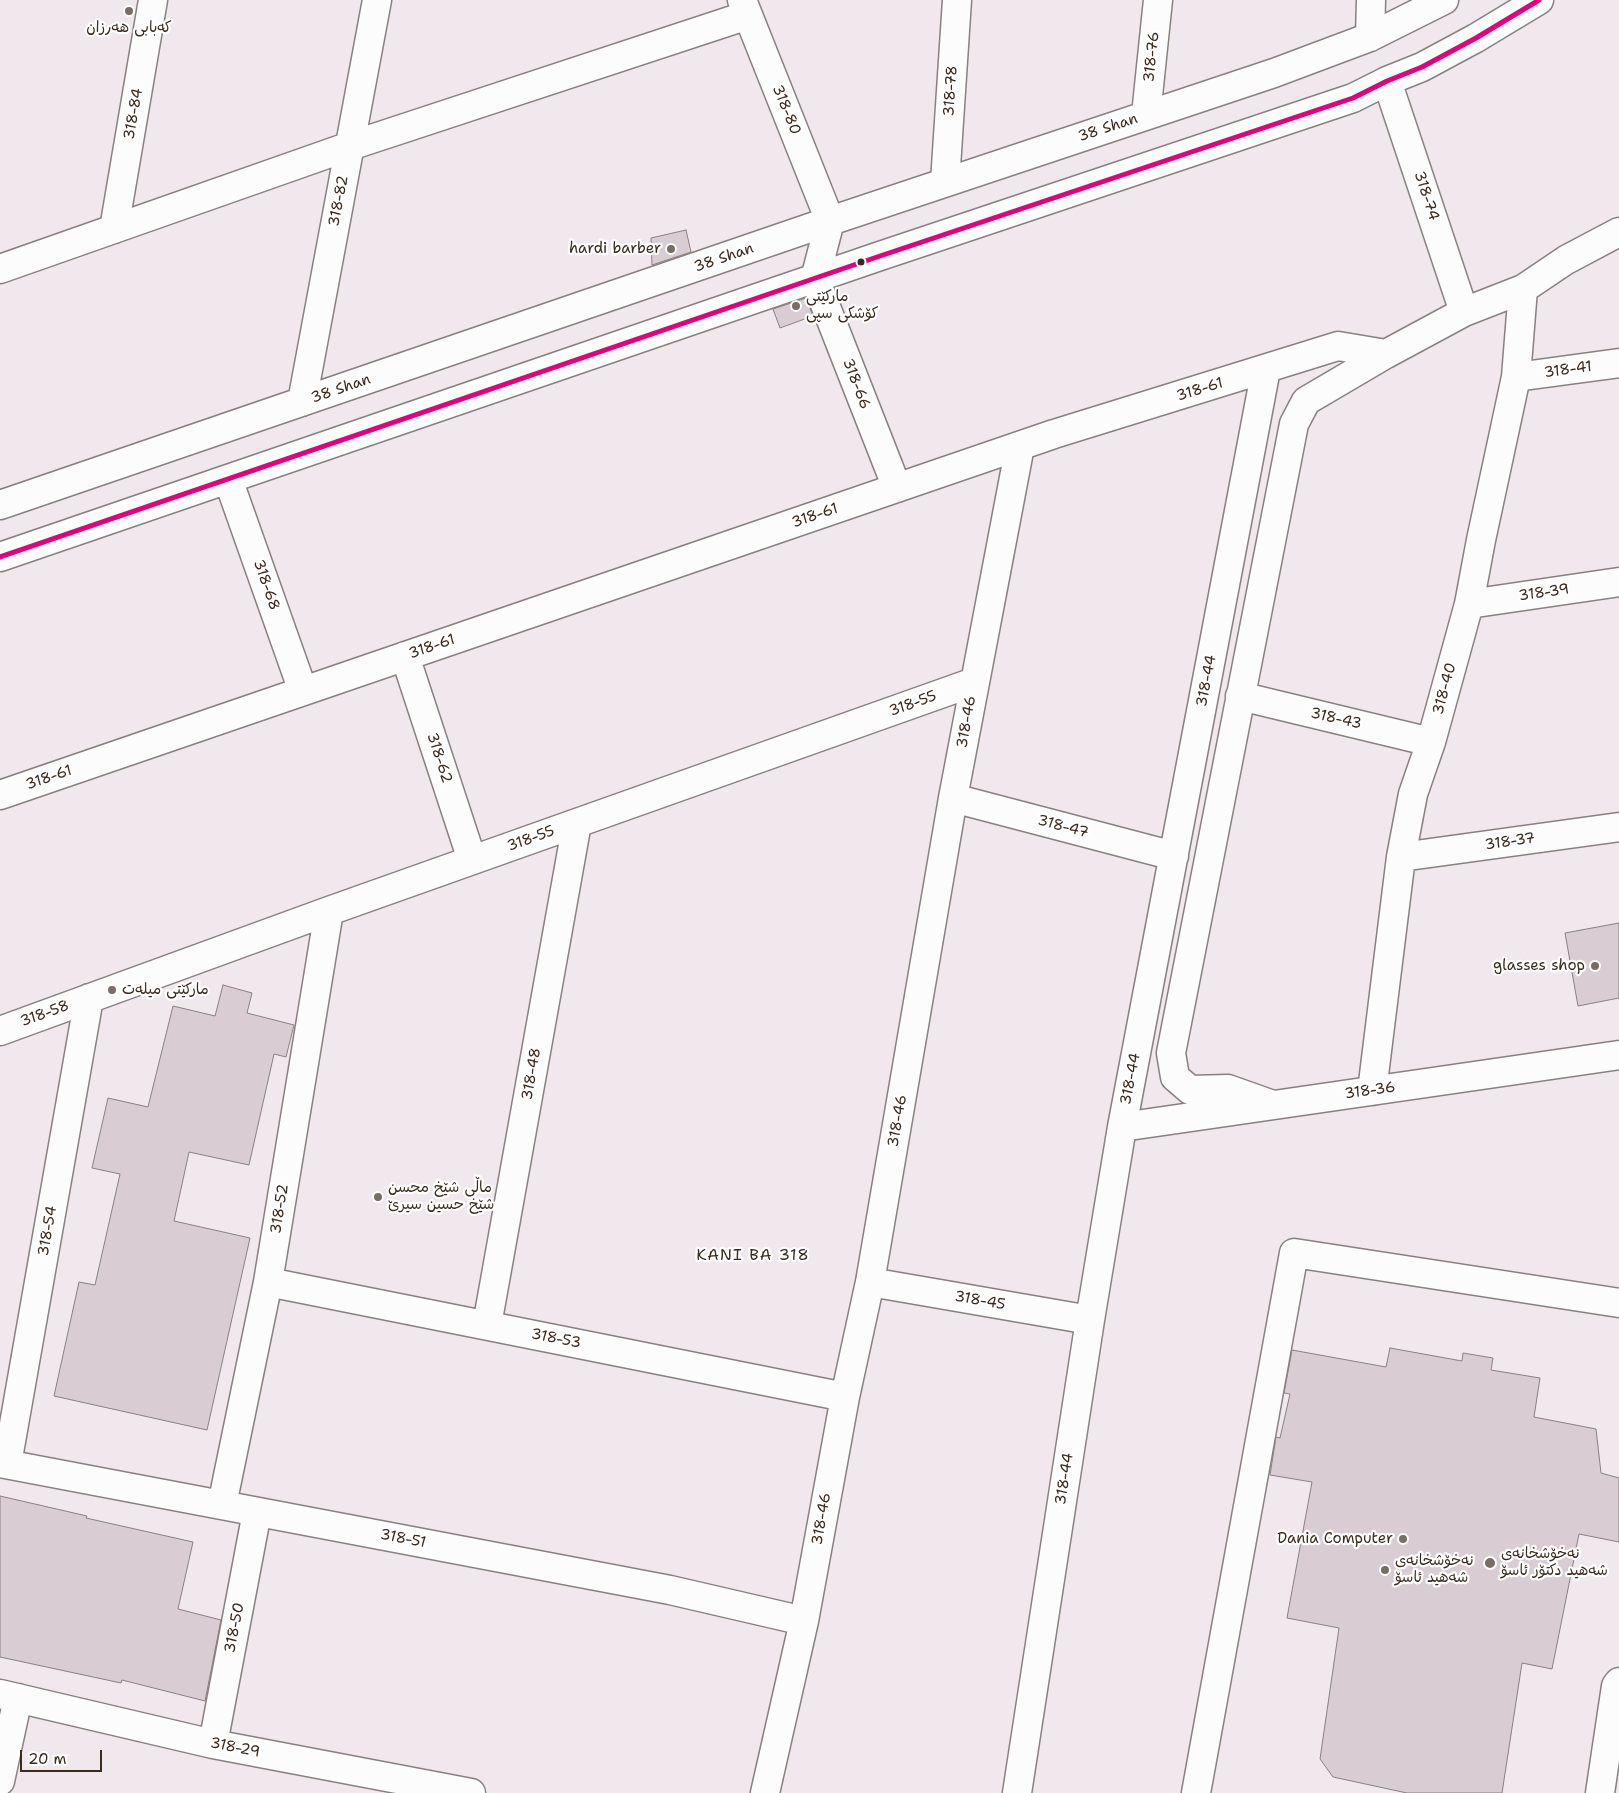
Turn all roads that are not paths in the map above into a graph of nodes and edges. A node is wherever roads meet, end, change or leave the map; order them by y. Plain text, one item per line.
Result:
1 (153, 0) edge
2 (377, 0) edge
3 (957, 0) edge
4 (1158, 0) edge
5 (1371, 0) edge
6 (1444, 0) edge
7 (1539, 0) edge
8 (745, 7) edge
9 (1370, 37) junction
10 (1387, 81) junction
11 (1146, 115) junction
12 (350, 146) junction
13 (945, 182) junction
14 (830, 221) junction
15 (114, 229) junction
16 (1619, 232) edge
17 (0, 269) edge
18 (815, 279) junction
19 (1523, 289) junction
20 (1464, 312) junction
21 (1386, 354) junction
22 (1619, 363) edge
23 (1266, 369) junction
24 (1516, 377) junction
25 (302, 402) junction
26 (1020, 446) junction
27 (228, 479) junction
28 (897, 488) junction
29 (0, 505) edge
30 (0, 557) edge
31 (1619, 582) edge
32 (1469, 604) junction
33 (405, 656) junction
34 (974, 682) junction
35 (303, 691) junction
36 (1240, 696) junction
37 (1431, 742) junction
38 (0, 795) edge
39 (953, 798) junction
40 (577, 823) junction
41 (1619, 827) edge
42 (1174, 856) junction
43 (1400, 857) junction
44 (472, 860) junction
45 (329, 911) junction
46 (89, 998) junction
47 (0, 1031) edge
48 (1619, 1054) edge
49 (1372, 1090) junction
50 (1273, 1105) junction
51 (1122, 1128) junction
52 (268, 1282) junction
53 (870, 1282) junction
54 (1619, 1303) edge
55 (1090, 1320) junction
56 (488, 1325) junction
57 (845, 1397) junction
58 (3, 1464) edge
59 (222, 1505) junction
60 (257, 1512) junction
61 (804, 1621) junction
62 (1619, 1682) edge
63 (9, 1696) edge
64 (213, 1744) junction
65 (0, 1780) edge
66 (471, 1793) edge
67 (765, 1793) edge
68 (1017, 1793) edge
69 (1196, 1793) edge
70 (1600, 1793) edge

1 - 15 street, 318-84
2 - 12 street, 318-82
3 - 13 street, 318-78
4 - 11 street, 318-76
5 - 9 street
6 - 9 street, 38 Shan
7 - 10 street
8 - 12 street
8 - 14 street, 318-80
9 - 11 street, 38 Shan
10 - 18 street
10 - 20 street, 318-74
11 - 13 street, 38 Shan
12 - 15 street
12 - 25 street, 318-82
13 - 14 street, 38 Shan
14 - 18 street
14 - 25 street, 38 Shan
15 - 17 street
16 - 19 street
18 - 27 street
18 - 28 street, 318-66
19 - 20 street
19 - 24 street, 318-40
20 - 21 street
21 - 23 street, 318-61
21 - 36 street
22 - 24 street, 318-41
23 - 26 street, 318-61
23 - 42 street, 318-44
24 - 32 street, 318-40
25 - 29 street, 38 Shan
26 - 28 street, 318-61
26 - 34 street, 318-46
27 - 30 street
27 - 35 street, 318-68
28 - 33 street, 318-61
31 - 32 street, 318-39
32 - 37 street, 318-40
33 - 35 street, 318-61
33 - 44 street, 318-62
34 - 39 street, 318-46
34 - 40 street, 318-55
35 - 38 street, 318-61
36 - 37 street, 318-43
36 - 50 street
37 - 43 street, 318-40
39 - 42 street, 318-47
39 - 53 street, 318-46
40 - 44 street, 318-55
40 - 56 street, 318-48
41 - 43 street, 318-37
42 - 51 street, 318-44
43 - 49 street, 318-40
44 - 45 street, 318-55
45 - 46 street, 318-55
45 - 52 street, 318-52
46 - 47 street, 318-58
46 - 58 street, 318-54
48 - 49 street, 318-36
49 - 50 street, 318-36
50 - 51 street, 318-36
51 - 55 street, 318-44
52 - 56 street, 318-53
52 - 59 street, 318-52
53 - 55 street, 318-45
53 - 57 street, 318-46
54 - 69 street
55 - 68 street, 318-44
56 - 57 street, 318-53
57 - 61 street, 318-46
58 - 59 street, 318-51
59 - 60 street, 318-51
60 - 61 street, 318-51
60 - 64 street, 318-50
61 - 67 street, 318-46
62 - 70 street
63 - 64 street, 318-29
63 - 65 street
64 - 66 street, 318-29

